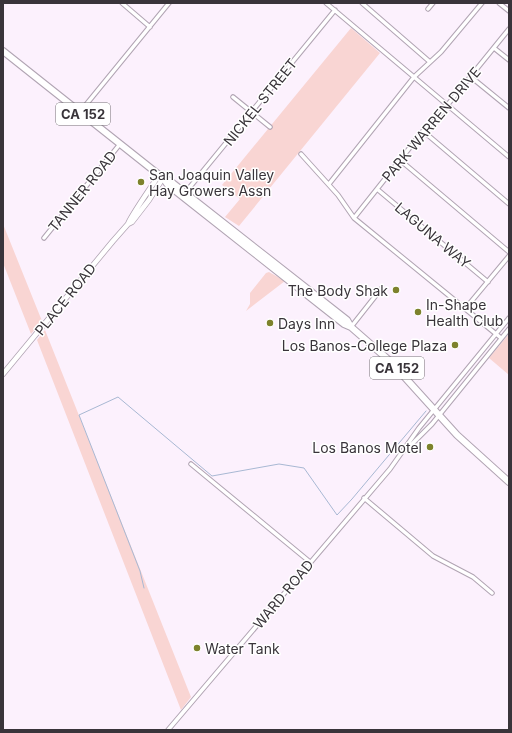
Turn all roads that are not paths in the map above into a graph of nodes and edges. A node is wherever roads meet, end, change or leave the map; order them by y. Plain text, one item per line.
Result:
1 (122, 3) edge
2 (169, 3) edge
3 (326, 3) edge
4 (362, 3) edge
5 (433, 3) edge
6 (482, 3) edge
7 (499, 3) edge
8 (428, 9) dead end
9 (335, 10) junction
10 (509, 11) edge
11 (150, 27) junction
12 (509, 29) edge
13 (494, 48) junction
14 (3, 51) edge
15 (509, 60) edge
16 (430, 62) junction
17 (471, 76) junction
18 (414, 77) junction
19 (233, 97) dead end
20 (448, 105) junction
21 (509, 108) edge
22 (80, 112) junction
23 (252, 112) junction
24 (270, 127) dead end
25 (423, 131) junction
26 (120, 144) junction
27 (301, 154) dead end
28 (509, 157) edge
29 (400, 160) junction
30 (161, 176) junction
31 (329, 184) junction
32 (378, 189) junction
33 (185, 193) junction
34 (509, 204) edge
35 (354, 218) junction
36 (44, 238) dead end
37 (509, 252) edge
38 (509, 256) edge
39 (488, 282) junction
40 (381, 290) dead end
41 (465, 309) junction
42 (509, 318) edge
43 (351, 327) junction
44 (509, 329) edge
45 (496, 334) junction
46 (501, 338) junction
47 (4, 371) edge
48 (434, 409) junction
49 (439, 415) junction
50 (398, 458) junction
51 (191, 464) dead end
52 (509, 482) edge
53 (364, 498) junction
54 (310, 562) junction
55 (492, 593) dead end
56 (168, 730) edge

1 - 11 street
2 - 11 street
3 - 9 street
4 - 16 street
5 - 8 street
6 - 16 street
7 - 10 street
9 - 18 street
9 - 23 street, NICKEL STREET
11 - 22 street
12 - 13 street, PARK WARREN DRIVE
13 - 15 street
13 - 17 street, PARK WARREN DRIVE
14 - 22 highway, CA 152
16 - 18 street
17 - 20 street, PARK WARREN DRIVE
17 - 21 street
18 - 20 street
18 - 31 street
19 - 23 street
20 - 25 street, PARK WARREN DRIVE
20 - 28 street
22 - 26 highway, CA 152
23 - 24 street
23 - 33 street, NICKEL STREET
25 - 29 street, PARK WARREN DRIVE
25 - 34 street
26 - 30 highway, CA 152
26 - 36 street, TANNER ROAD
27 - 31 street
29 - 32 street, PARK WARREN DRIVE
29 - 37 street
30 - 33 highway, CA 152
30 - 43 highway, CA 152
30 - 47 street, PLACE ROAD
31 - 35 street
32 - 35 street, PARK WARREN DRIVE
32 - 39 street, LAGUNA WAY
33 - 43 highway, CA 152
35 - 41 street
38 - 39 street
39 - 41 street
40 - 43 street
41 - 45 street
42 - 45 street, WARD ROAD
43 - 48 highway, CA 152
44 - 46 street, WARD ROAD
45 - 46 street
45 - 48 street, WARD ROAD
46 - 49 street, WARD ROAD
48 - 49 highway, CA 152
48 - 50 street, WARD ROAD
49 - 50 street, WARD ROAD
49 - 52 highway, CA 152
50 - 53 street, WARD ROAD
51 - 54 street
53 - 54 street, WARD ROAD
53 - 55 street
54 - 56 street, WARD ROAD

